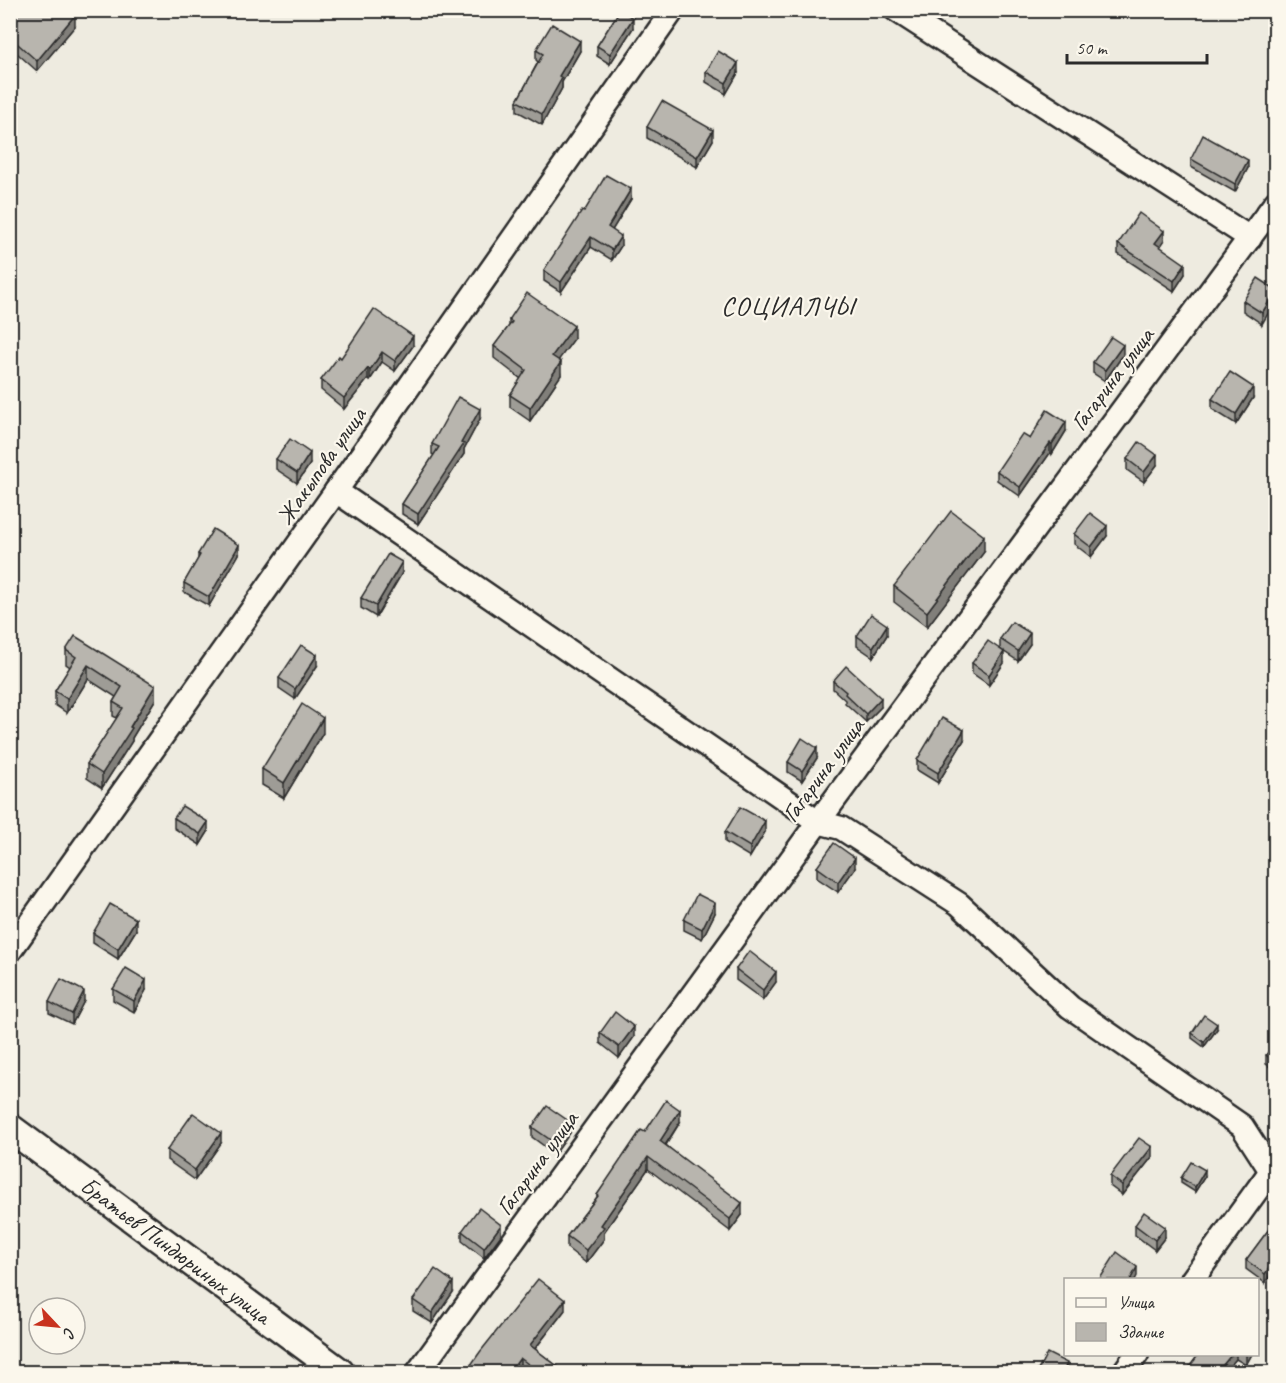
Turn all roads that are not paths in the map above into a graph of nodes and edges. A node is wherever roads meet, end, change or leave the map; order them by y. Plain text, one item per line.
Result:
1 (673, 10) edge
2 (896, 10) edge
3 (1275, 202) edge
4 (1250, 238) junction
5 (336, 491) junction
6 (818, 822) junction
7 (10, 951) edge
8 (10, 1128) edge
9 (1273, 1168) edge
10 (1193, 1278) edge
11 (1136, 1356) edge
12 (340, 1372) edge
13 (418, 1372) edge
14 (1124, 1372) edge

1 - 5 street, Жакыпова улица
2 - 4 street
3 - 4 street, Гагарина улица
4 - 6 street, Гагарина улица
5 - 6 street
5 - 7 street, Жакыпова улица
6 - 9 street
6 - 13 street, Гагарина улица
8 - 12 street, Братьев Пиндюриных улица
9 - 10 street
11 - 14 street

